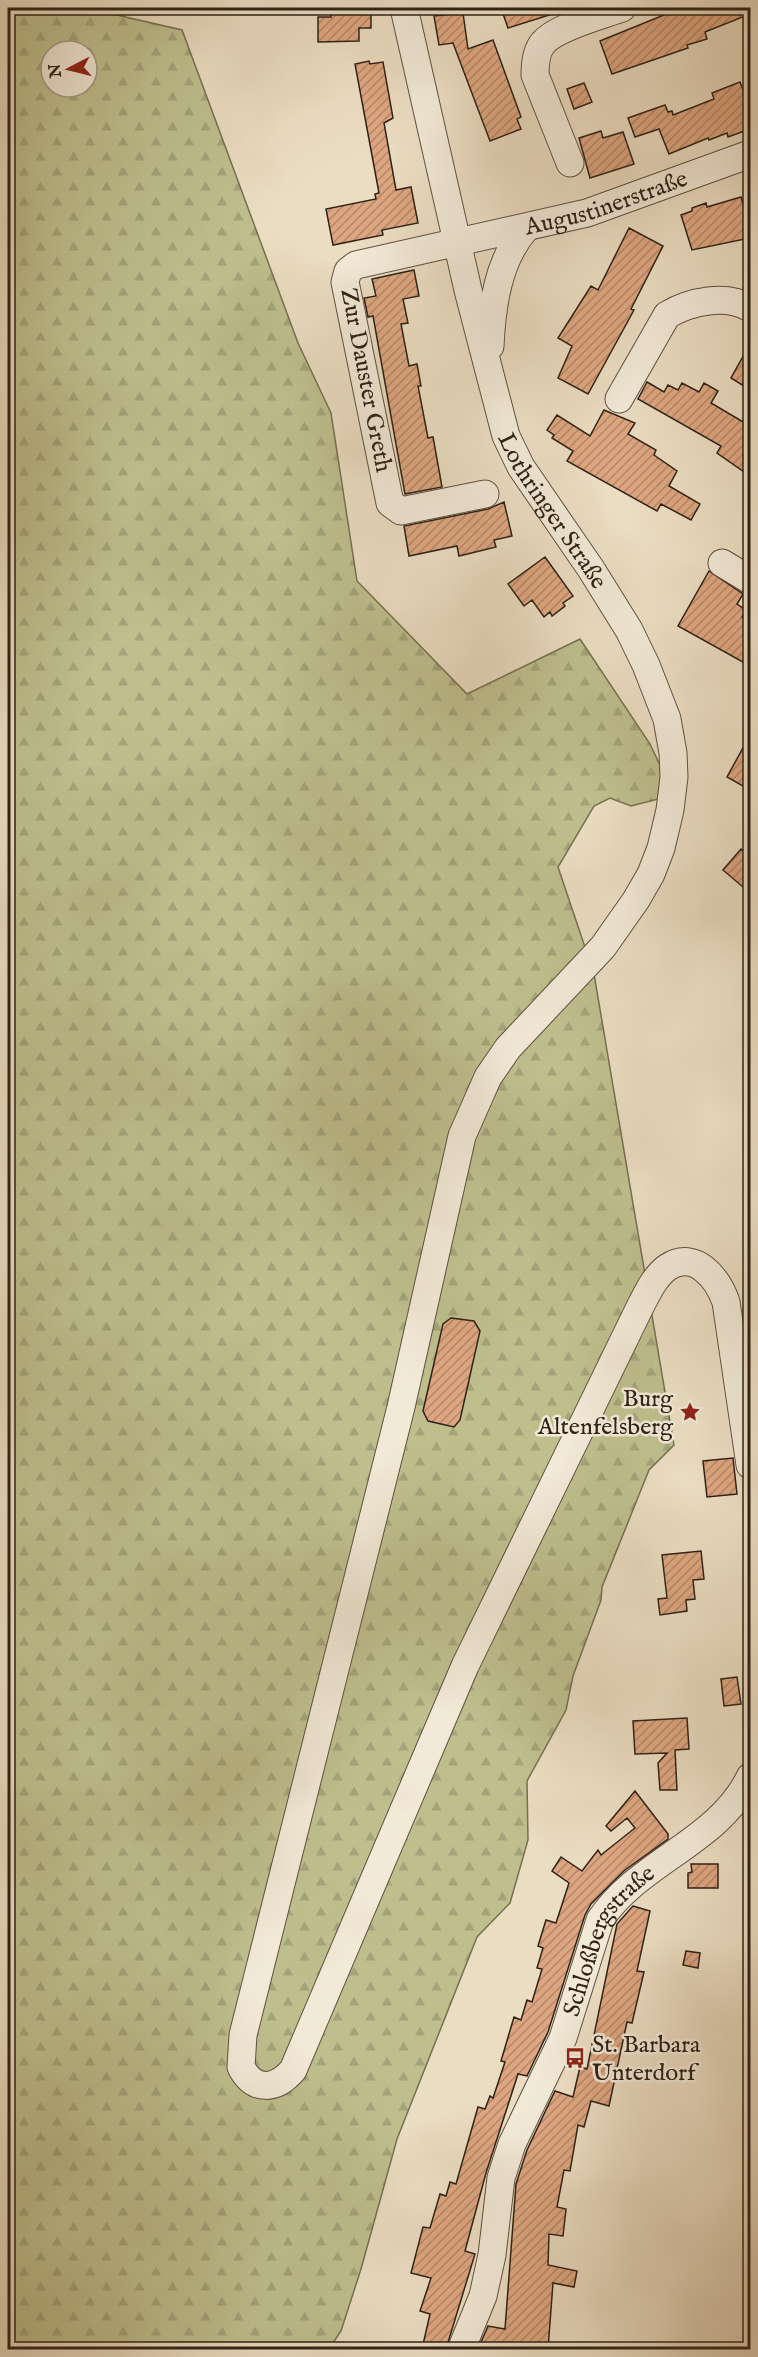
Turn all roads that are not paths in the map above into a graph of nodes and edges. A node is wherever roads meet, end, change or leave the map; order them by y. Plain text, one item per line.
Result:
1 (404, 8) edge
2 (622, 8) edge
3 (750, 154) edge
4 (570, 163) dead end
5 (526, 228) junction
6 (458, 242) junction
7 (750, 308) edge
8 (489, 377) junction
9 (619, 399) dead end
10 (485, 494) dead end
11 (722, 563) dead end
12 (750, 580) edge
13 (750, 1465) edge
14 (750, 1777) edge
15 (461, 2349) edge

1 - 6 street, Lothringer Straße
2 - 4 street
3 - 5 street, Augustinerstraße
5 - 6 street, Augustinerstraße
5 - 8 street
6 - 8 street, Lothringer Straße
6 - 10 street, Zur Dauster Greth
7 - 9 street
8 - 13 street, Lothringer Straße
11 - 12 street
14 - 15 street, Schloßbergstraße

